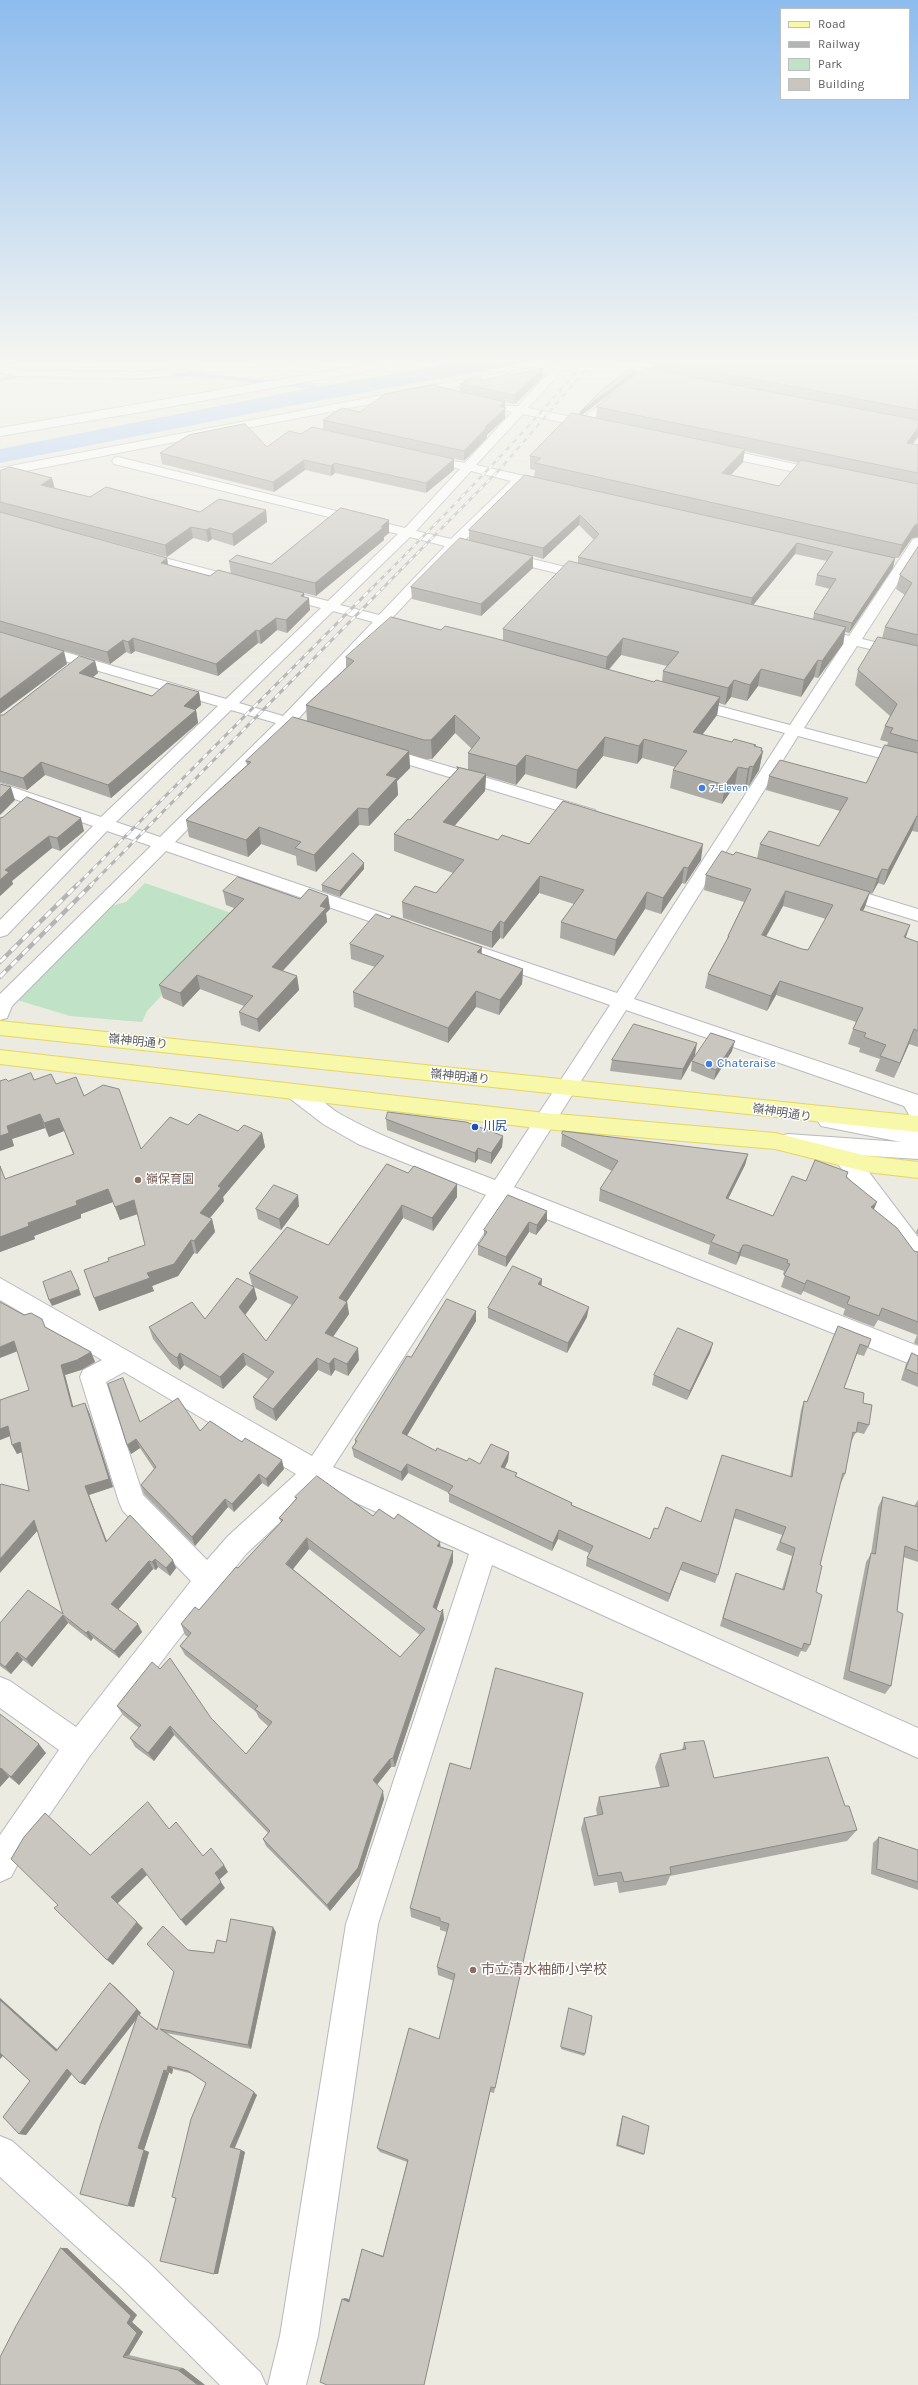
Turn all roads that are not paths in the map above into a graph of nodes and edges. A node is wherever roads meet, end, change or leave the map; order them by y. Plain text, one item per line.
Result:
1 (160, 471) edge
2 (465, 471) edge
3 (487, 471) edge
4 (812, 471) edge
5 (834, 476) edge
6 (520, 479) junction
7 (565, 489) edge
8 (408, 532) junction
9 (918, 542) edge
10 (454, 544) junction
11 (477, 549) edge
12 (123, 551) edge
13 (492, 553) edge
14 (888, 562) edge
15 (903, 566) junction
16 (918, 571) edge
17 (600, 579) edge
18 (253, 586) edge
19 (269, 590) edge
20 (330, 606) junction
21 (381, 620) junction
22 (404, 626) edge
23 (831, 635) edge
24 (0, 636) edge
25 (854, 641) junction
26 (918, 656) edge
27 (672, 698) edge
28 (226, 705) junction
29 (286, 722) junction
30 (316, 731) edge
31 (794, 731) junction
32 (369, 747) edge
33 (918, 763) edge
34 (0, 788) edge
35 (32, 799) junction
36 (16, 812) edge
37 (603, 819) edge
38 (104, 824) junction
39 (164, 845) junction
40 (821, 885) edge
41 (918, 915) edge
42 (0, 931) edge
43 (622, 1001) junction
44 (1, 1006) edge
45 (0, 1028) edge
46 (0, 1058) edge
47 (567, 1088) junction
48 (295, 1092) junction
49 (772, 1110) junction
50 (918, 1113) edge
51 (545, 1121) junction
52 (918, 1124) edge
53 (918, 1137) edge
54 (775, 1141) junction
55 (918, 1151) edge
56 (846, 1158) junction
57 (918, 1170) edge
58 (499, 1190) junction
59 (918, 1254) edge
60 (0, 1288) edge
61 (918, 1357) edge
62 (125, 1360) junction
63 (316, 1472) junction
64 (484, 1549) junction
65 (208, 1580) junction
66 (0, 1691) edge
67 (918, 1743) edge
68 (79, 1747) junction
69 (0, 1866) edge
70 (0, 2153) edge
71 (247, 2385) edge
72 (287, 2385) edge

1 - 8 street
2 - 8 street
3 - 6 street
4 - 5 street
6 - 7 street
6 - 10 street
8 - 10 street
8 - 20 street
9 - 15 street
10 - 11 street
10 - 21 street
12 - 18 street
13 - 17 street
14 - 15 street
15 - 16 street
15 - 25 street
19 - 20 street
20 - 21 street
20 - 28 street
21 - 22 street
21 - 29 street
23 - 25 street
24 - 28 street
25 - 26 street
25 - 31 street
27 - 31 street
28 - 29 street
28 - 38 street
29 - 30 street
29 - 39 street
31 - 33 street
31 - 43 street
32 - 37 street
34 - 35 street
35 - 36 street
35 - 38 street
38 - 39 street
38 - 42 street
39 - 43 street
39 - 44 street
40 - 41 street
43 - 47 street
43 - 50 street
45 - 47 main road, 嶺神明通り
46 - 48 main road
47 - 49 main road, 嶺神明通り
47 - 51 street
48 - 51 main road
48 - 58 street
49 - 52 main road
49 - 53 street, 嶺神明通り
51 - 54 main road
51 - 58 street
54 - 55 street
54 - 56 main road
56 - 57 main road
56 - 59 street
58 - 61 street
58 - 63 street
60 - 62 street
62 - 63 street
62 - 65 street
63 - 64 street
63 - 65 street
64 - 67 street
64 - 72 street
65 - 68 street
66 - 68 street
68 - 69 street
70 - 71 street

